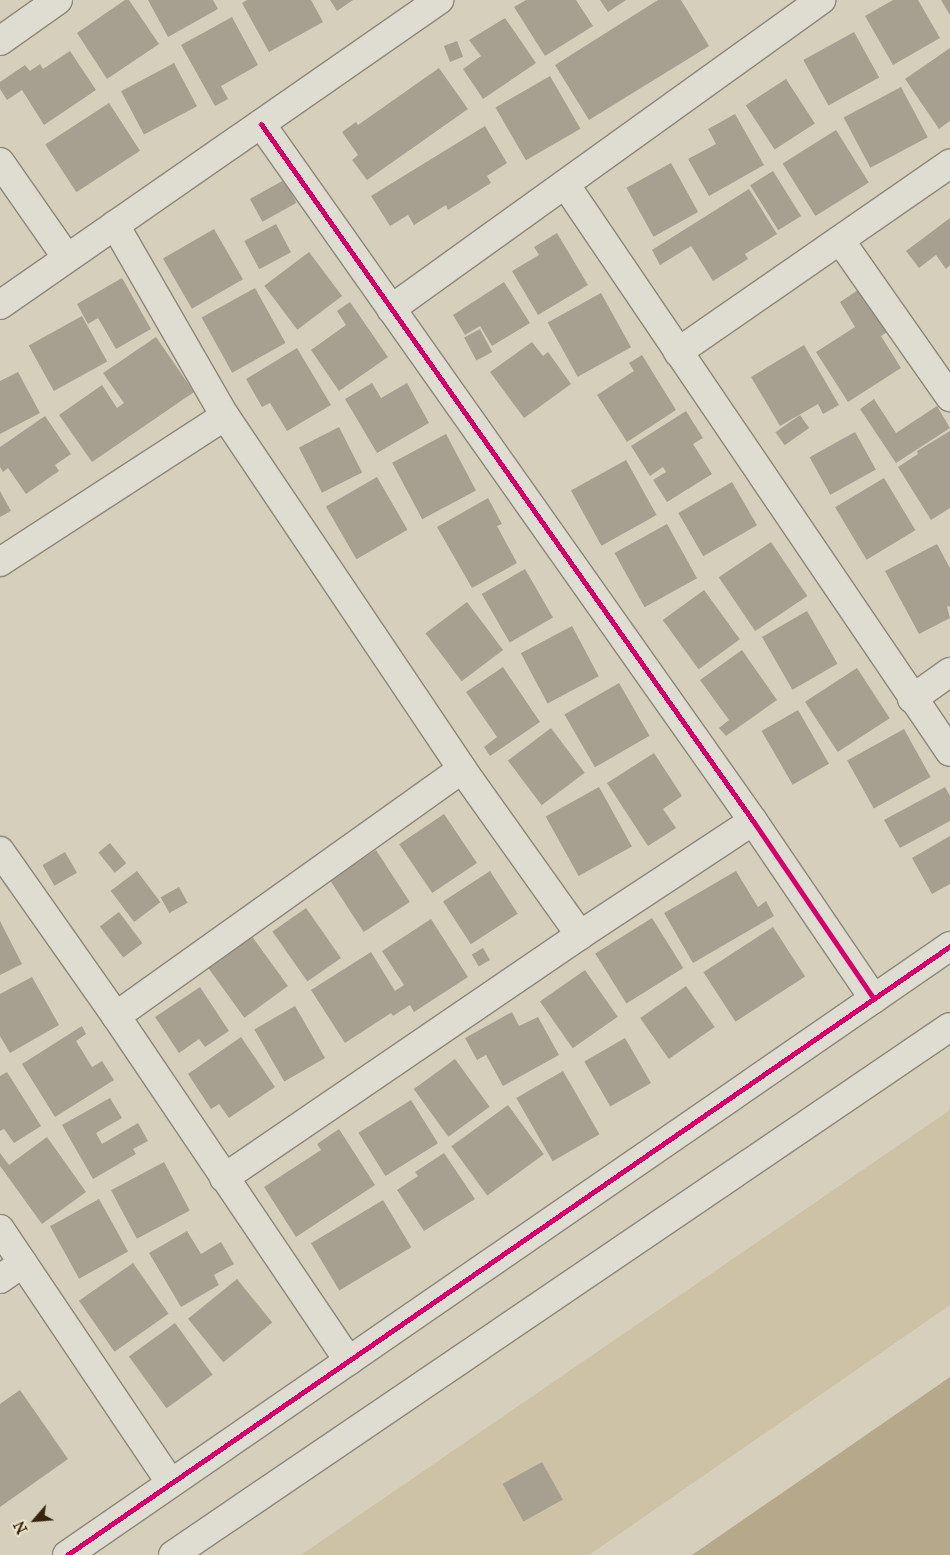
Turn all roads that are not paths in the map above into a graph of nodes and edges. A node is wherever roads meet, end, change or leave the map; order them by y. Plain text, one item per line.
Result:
1 (58, 0) edge
2 (438, 0) edge
3 (821, 0) edge
4 (0, 41) edge
5 (261, 124) junction
6 (0, 162) edge
7 (950, 164) edge
8 (565, 184) junction
9 (115, 225) junction
10 (840, 240) junction
11 (67, 258) junction
12 (0, 305) edge
13 (391, 309) junction
14 (678, 352) junction
15 (950, 398) edge
16 (225, 416) junction
17 (0, 562) edge
18 (950, 672) edge
19 (912, 699) junction
20 (950, 752) edge
21 (462, 770) junction
22 (753, 821) junction
23 (0, 851) edge
24 (580, 935) junction
25 (950, 946) edge
26 (874, 999) junction
27 (116, 1016) junction
28 (950, 1027) edge
29 (224, 1178) junction
30 (0, 1229) edge
31 (23, 1263) junction
32 (0, 1279) edge
33 (348, 1361) junction
34 (171, 1483) junction
35 (67, 1555) edge
36 (173, 1555) edge

1 - 4 street
2 - 5 street
3 - 8 street
5 - 9 street
5 - 13 street
6 - 11 street
7 - 10 street
8 - 13 street
8 - 14 street
9 - 11 street
9 - 16 street
10 - 14 street
10 - 15 street
11 - 12 street
13 - 22 street
14 - 19 street
16 - 17 street
16 - 21 street
18 - 19 street
19 - 20 street
21 - 24 street
21 - 27 street
22 - 24 street
22 - 26 street
23 - 27 street
24 - 29 street
25 - 26 street
26 - 33 street
27 - 29 street
28 - 36 street
29 - 33 street
30 - 31 street
31 - 32 street
31 - 34 street
33 - 34 street
34 - 35 street

